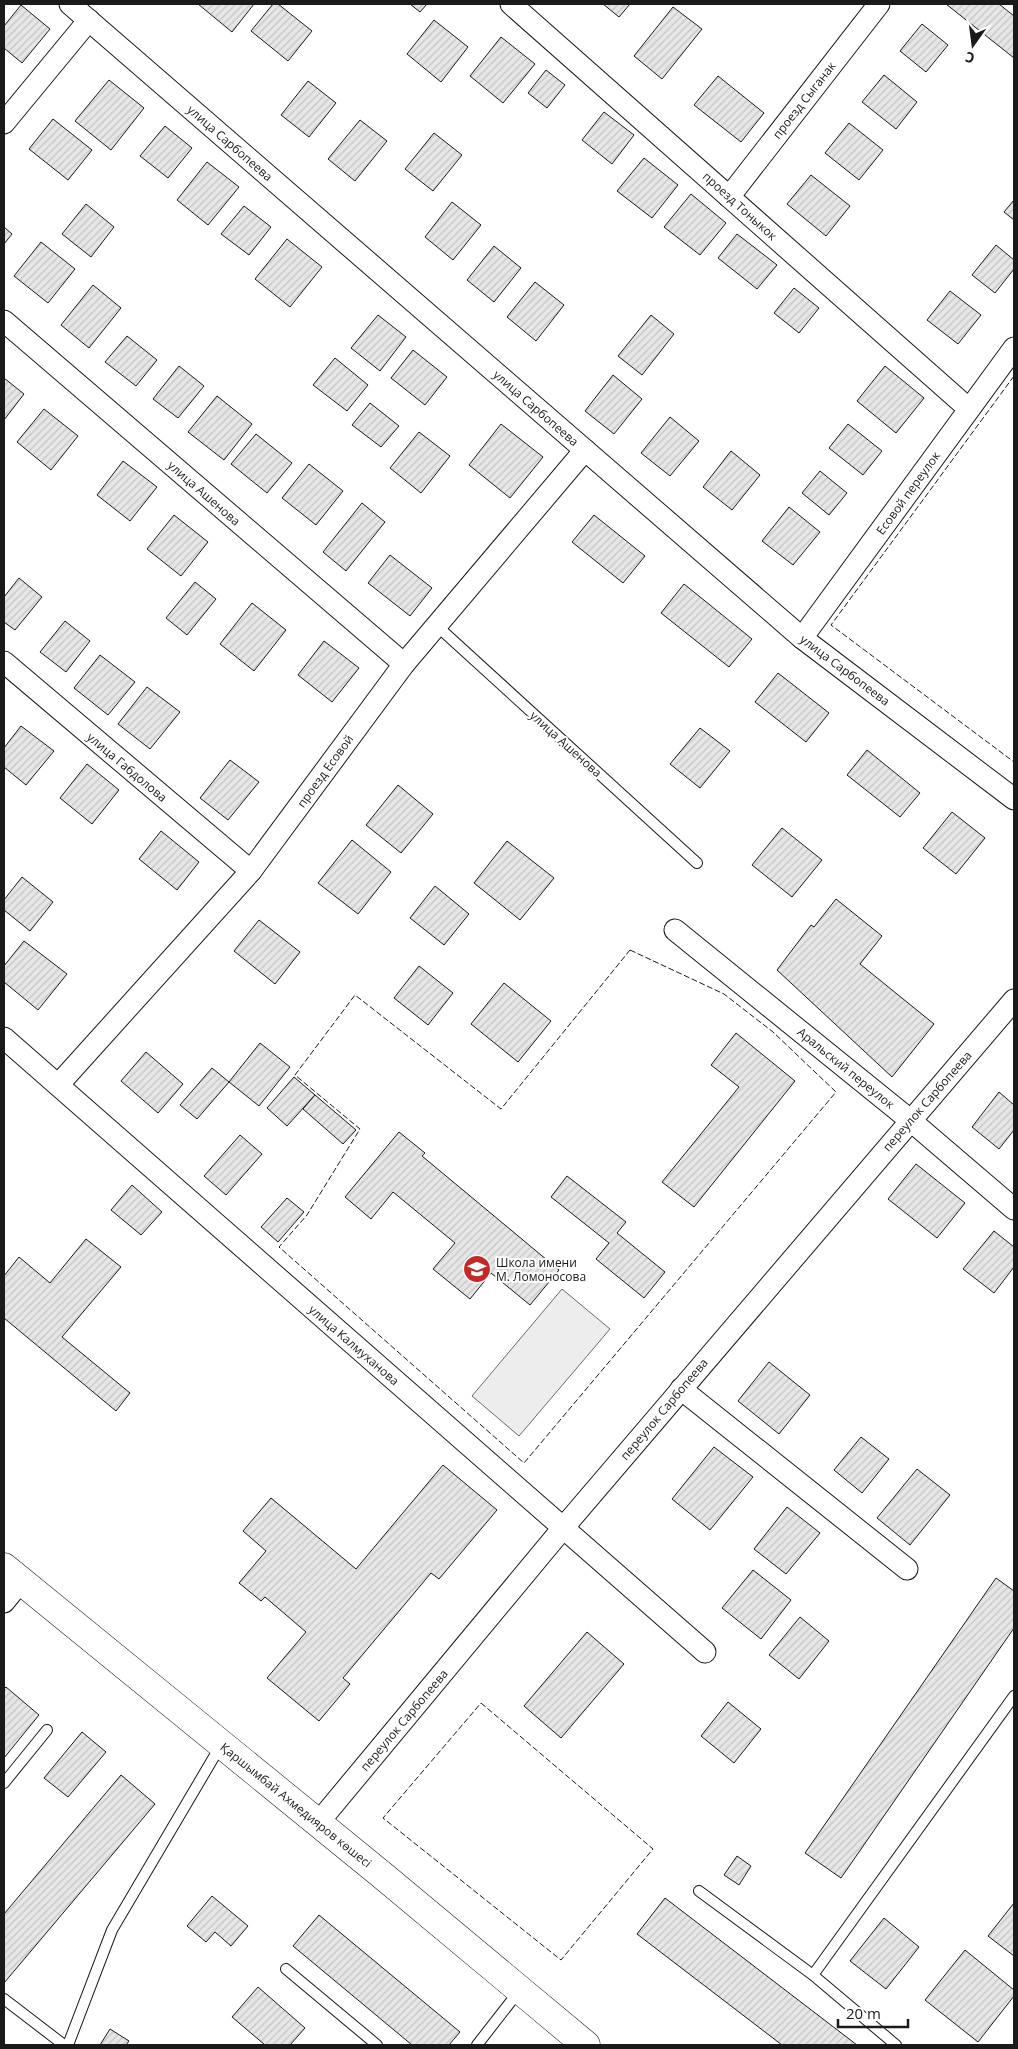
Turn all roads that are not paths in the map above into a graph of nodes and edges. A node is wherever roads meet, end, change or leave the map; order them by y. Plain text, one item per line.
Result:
1 (70, 4) edge
2 (511, 4) edge
3 (879, 4) edge
4 (89, 20) junction
5 (4, 123) edge
6 (730, 197) junction
7 (4, 321) edge
8 (1014, 348) edge
9 (969, 409) junction
10 (585, 450) junction
11 (436, 626) junction
12 (802, 638) junction
13 (4, 662) edge
14 (404, 664) junction
15 (1014, 799) edge
16 (697, 863) dead end
17 (250, 871) junction
18 (675, 930) dead end
19 (1014, 1000) edge
20 (4, 1038) edge
21 (58, 1085) junction
22 (910, 1120) junction
23 (1014, 1210) edge
24 (681, 1389) junction
25 (563, 1528) junction
26 (907, 1569) dead end
27 (12, 1574) edge
28 (4, 1602) edge
29 (705, 1652) dead end
30 (1014, 1696) edge
31 (47, 1730) dead end
32 (222, 1744) junction
33 (4, 1783) edge
34 (318, 1823) junction
35 (699, 1892) dead end
36 (286, 1969) dead end
37 (813, 1975) junction
38 (519, 1990) junction
39 (4, 1999) edge
40 (64, 2045) edge
41 (68, 2045) edge
42 (377, 2045) edge
43 (477, 2045) edge
44 (586, 2045) edge
45 (896, 2045) edge

1 - 4 street, улица Сарбопеева
2 - 6 street, проезд Тоныкок
3 - 6 street, проезд Сыганак
4 - 5 street
4 - 10 street, улица Сарбопеева
6 - 9 street, проезд Тоныкок
7 - 14 street, улица Ашенова
8 - 9 street, Есовой переулок
9 - 12 street, Есовой переулок
10 - 11 street, проезд Есовой
10 - 12 street, улица Сарбопеева
11 - 14 street, проезд Есовой
11 - 16 lane, улица Ашенова
12 - 15 street, улица Сарбопеева
13 - 17 street, улица Габдолова
14 - 17 street, проезд Есовой
17 - 21 street, проезд Есовой
18 - 22 street, Аральский переулок
19 - 22 street, переулок Сарбопеева
20 - 21 street, улица Калмуханова
21 - 25 street, улица Калмуханова
22 - 23 street, Аральский переулок
22 - 24 street, переулок Сарбопеева
24 - 25 street, переулок Сарбопеева
24 - 26 street
25 - 29 street, улица Калмуханова
25 - 34 street, переулок Сарбопеева
27 - 28 street
27 - 32 main road, Қаршымбай Ахмедияров көшесі
30 - 37 lane
31 - 33 lane
32 - 34 main road, Қаршымбай Ахмедияров көшесі
32 - 41 lane
34 - 38 main road, Қаршымбай Ахмедияров көшесі
35 - 37 lane
36 - 42 lane
37 - 45 lane
38 - 43 lane
38 - 44 main road, Қаршымбай Ахмедияров көшесі
39 - 40 lane

